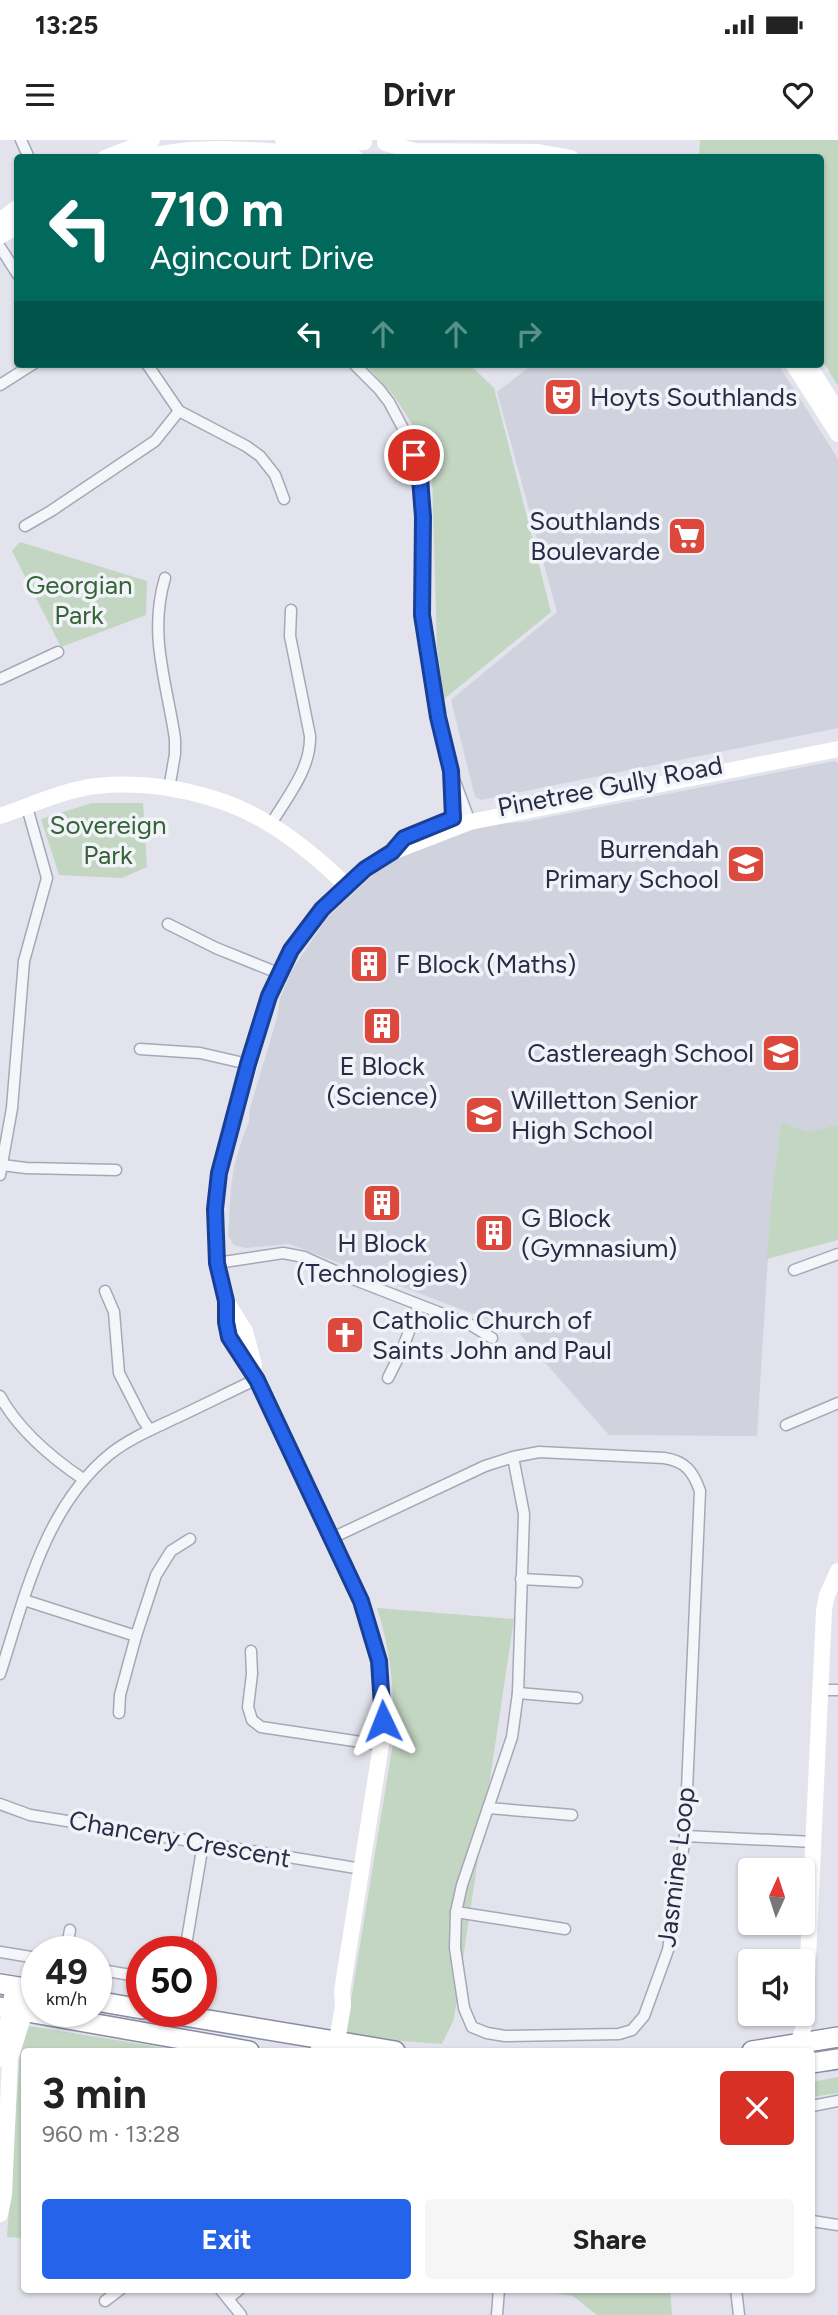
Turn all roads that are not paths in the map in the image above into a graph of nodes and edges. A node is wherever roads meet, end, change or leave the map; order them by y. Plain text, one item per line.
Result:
1 (283, 140) edge
2 (157, 144) edge
3 (384, 144) edge
4 (361, 149) edge
5 (120, 154) edge
6 (345, 154) edge
7 (549, 154) edge
8 (14, 210) edge
9 (0, 221) edge
10 (0, 247) edge
11 (14, 269) edge
12 (27, 368) edge
13 (150, 368) edge
14 (358, 368) edge
15 (796, 368) edge
16 (810, 368) edge
17 (0, 386) edge
18 (179, 411) junction
19 (838, 412) edge
20 (838, 434) edge
21 (284, 499) dead end
22 (25, 526) dead end
23 (165, 578) dead end
24 (291, 610) dead end
25 (58, 652) dead end
26 (0, 679) edge
27 (838, 740) edge
28 (838, 749) edge
29 (169, 789) junction
30 (27, 807) junction
31 (0, 816) edge
32 (462, 820) junction
33 (271, 824) junction
34 (346, 885) junction
35 (168, 924) dead end
36 (278, 973) junction
37 (140, 1049) dead end
38 (248, 1064) junction
39 (1, 1170) edge
40 (116, 1170) dead end
41 (838, 1254) edge
42 (217, 1263) junction
43 (794, 1270) dead end
44 (105, 1291) dead end
45 (419, 1305) junction
46 (492, 1338) dead end
47 (388, 1378) dead end
48 (257, 1380) junction
49 (0, 1396) edge
50 (838, 1403) edge
51 (786, 1425) dead end
52 (150, 1430) junction
53 (513, 1457) junction
54 (83, 1479) junction
55 (332, 1538) junction
56 (190, 1539) dead end
57 (838, 1571) edge
58 (521, 1579) junction
59 (577, 1582) dead end
60 (24, 1600) junction
61 (136, 1636) junction
62 (251, 1651) dead end
63 (0, 1674) edge
64 (820, 1689) junction
65 (838, 1690) edge
66 (518, 1693) junction
67 (577, 1698) dead end
68 (119, 1713) dead end
69 (381, 1745) junction
70 (0, 1804) edge
71 (488, 1808) junction
72 (572, 1815) dead end
73 (685, 1836) junction
74 (814, 1842) junction
75 (203, 1844) junction
76 (362, 1869) junction
77 (456, 1912) junction
78 (565, 1929) dead end
79 (69, 1930) dead end
80 (68, 1936) edge
81 (188, 1936) edge
82 (0, 1952) edge
83 (21, 1955) edge
84 (20, 1987) edge
85 (12, 2009) edge
86 (217, 2024) edge
87 (838, 2037) edge
88 (807, 2047) edge
89 (232, 2048) edge
90 (328, 2048) edge
91 (815, 2050) edge
92 (838, 2059) edge
93 (0, 2072) edge
94 (838, 2101) edge
95 (815, 2105) edge
96 (2, 2179) edge
97 (0, 2214) edge
98 (815, 2221) edge
99 (838, 2225) edge
100 (116, 2293) edge
101 (224, 2293) edge
102 (235, 2293) edge
103 (499, 2293) edge
104 (736, 2293) edge
105 (229, 2298) junction
106 (105, 2301) dead end
107 (241, 2315) edge
108 (497, 2315) edge
109 (739, 2315) edge

1 - 4 main road
2 - 5 main road
2 - 6 main road
3 - 7 main road
8 - 9 main road
10 - 11 street
12 - 17 street
13 - 18 street
14 - 32 street
15 - 20 main road
16 - 19 main road
18 - 21 street
18 - 22 street
23 - 29 street
24 - 33 street
25 - 26 street
27 - 32 main road, Pinetree Gully Road
28 - 32 main road, Pinetree Gully Road
29 - 30 main road
29 - 33 main road
30 - 31 main road
30 - 39 street
32 - 34 main road, Pinetree Gully Road
33 - 34 main road
34 - 36 main road, Pinetree Gully Road
35 - 36 street
36 - 38 main road, Pinetree Gully Road
37 - 38 street
38 - 42 main road, Pinetree Gully Road
39 - 40 street
41 - 43 street
42 - 45 street
42 - 48 main road, Pinetree Gully Road
44 - 52 street
45 - 46 street
45 - 47 street
48 - 52 street
48 - 55 main road, Pinetree Gully Road
49 - 54 street
50 - 51 street
52 - 54 street
53 - 55 street, Jasmine Loop
53 - 58 street, Jasmine Loop
53 - 73 street, Jasmine Loop
54 - 60 street
55 - 69 main road, Pinetree Gully Road
56 - 61 street
57 - 64 main road
58 - 59 street
58 - 66 street, Jasmine Loop
60 - 61 street
60 - 63 street
61 - 68 street
62 - 69 street
64 - 65 street
64 - 74 main road
66 - 67 street
66 - 71 street, Jasmine Loop
69 - 76 main road, Pinetree Gully Road
70 - 75 street, Chancery Crescent
71 - 72 street
71 - 77 street, Jasmine Loop
73 - 74 street
73 - 77 street, Jasmine Loop
74 - 88 main road
75 - 76 street, Chancery Crescent
75 - 81 street
76 - 90 main road, Pinetree Gully Road
77 - 78 street
79 - 80 street
82 - 83 street
84 - 85 main road
85 - 89 highway
85 - 93 main road
85 - 96 main road
86 - 90 highway
87 - 88 highway
91 - 92 highway
94 - 95 street
96 - 97 main road
98 - 99 street
100 - 106 street
101 - 105 street
102 - 105 street
103 - 108 street
104 - 109 street
105 - 107 street

